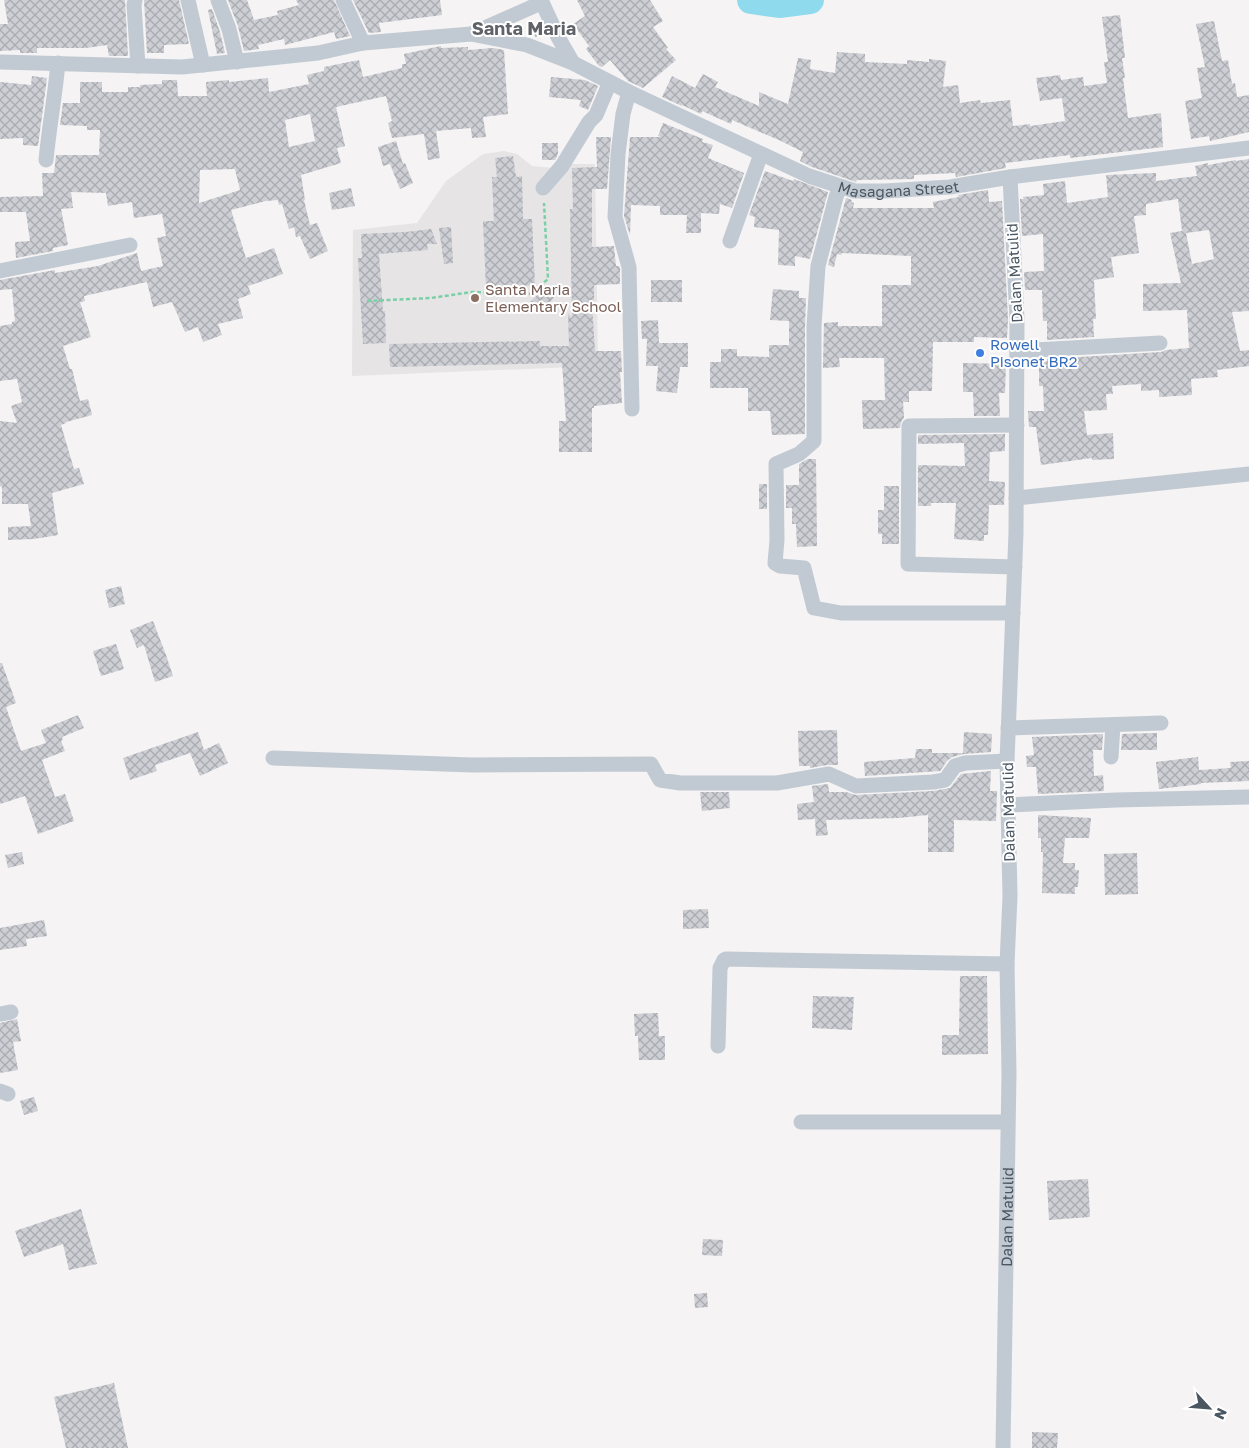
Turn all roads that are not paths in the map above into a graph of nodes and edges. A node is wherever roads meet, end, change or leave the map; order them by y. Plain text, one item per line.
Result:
1 (135, 0) edge
2 (188, 0) edge
3 (218, 0) edge
4 (343, 0) edge
5 (541, 1) edge
6 (472, 34) junction
7 (362, 42) junction
8 (0, 62) edge
9 (237, 62) junction
10 (573, 63) junction
11 (58, 64) junction
12 (203, 65) junction
13 (138, 66) junction
14 (610, 82) junction
15 (629, 92) junction
16 (1249, 148) edge
17 (761, 154) junction
18 (46, 160) dead end
19 (1010, 177) junction
20 (840, 187) junction
21 (543, 188) road end
22 (730, 241) dead end
23 (130, 244) dead end
24 (0, 271) edge
25 (1160, 343) dead end
26 (1017, 351) junction
27 (632, 409) dead end
28 (1017, 425) junction
29 (1249, 474) edge
30 (1016, 498) junction
31 (1015, 567) junction
32 (1013, 613) junction
33 (1161, 723) dead end
34 (1113, 725) junction
35 (1008, 728) junction
36 (1111, 757) dead end
37 (273, 758) dead end
38 (1007, 761) junction
39 (1249, 797) edge
40 (1008, 806) junction
41 (1007, 964) junction
42 (718, 1046) dead end
43 (801, 1122) dead end
44 (1007, 1122) junction
45 (1003, 1448) edge

1 - 13 street
2 - 12 street
3 - 9 street
4 - 7 street
5 - 6 street
5 - 10 street
6 - 7 street
6 - 10 street, Masagana Street
7 - 9 street
8 - 11 street
9 - 12 street
10 - 14 street, Masagana Street
11 - 13 street
11 - 18 street
12 - 13 street
14 - 15 street, Masagana Street
14 - 21 street
15 - 17 street, Masagana Street
15 - 27 street
16 - 19 street, Masagana Street
17 - 20 street, Masagana Street
17 - 22 street
19 - 20 street, Masagana Street
19 - 26 street, Dalan Matulid
20 - 32 street
23 - 24 street
25 - 26 street
26 - 28 street, Dalan Matulid
28 - 30 street, Dalan Matulid
28 - 31 street
29 - 30 street
30 - 31 street, Dalan Matulid
31 - 32 street, Dalan Matulid
32 - 35 street, Dalan Matulid
33 - 34 street
34 - 35 street
34 - 36 street
35 - 38 street, Dalan Matulid
37 - 38 street
38 - 40 street, Dalan Matulid
39 - 40 street
40 - 41 street, Dalan Matulid
41 - 42 street
41 - 44 street, Dalan Matulid
43 - 44 street
44 - 45 street, Dalan Matulid

